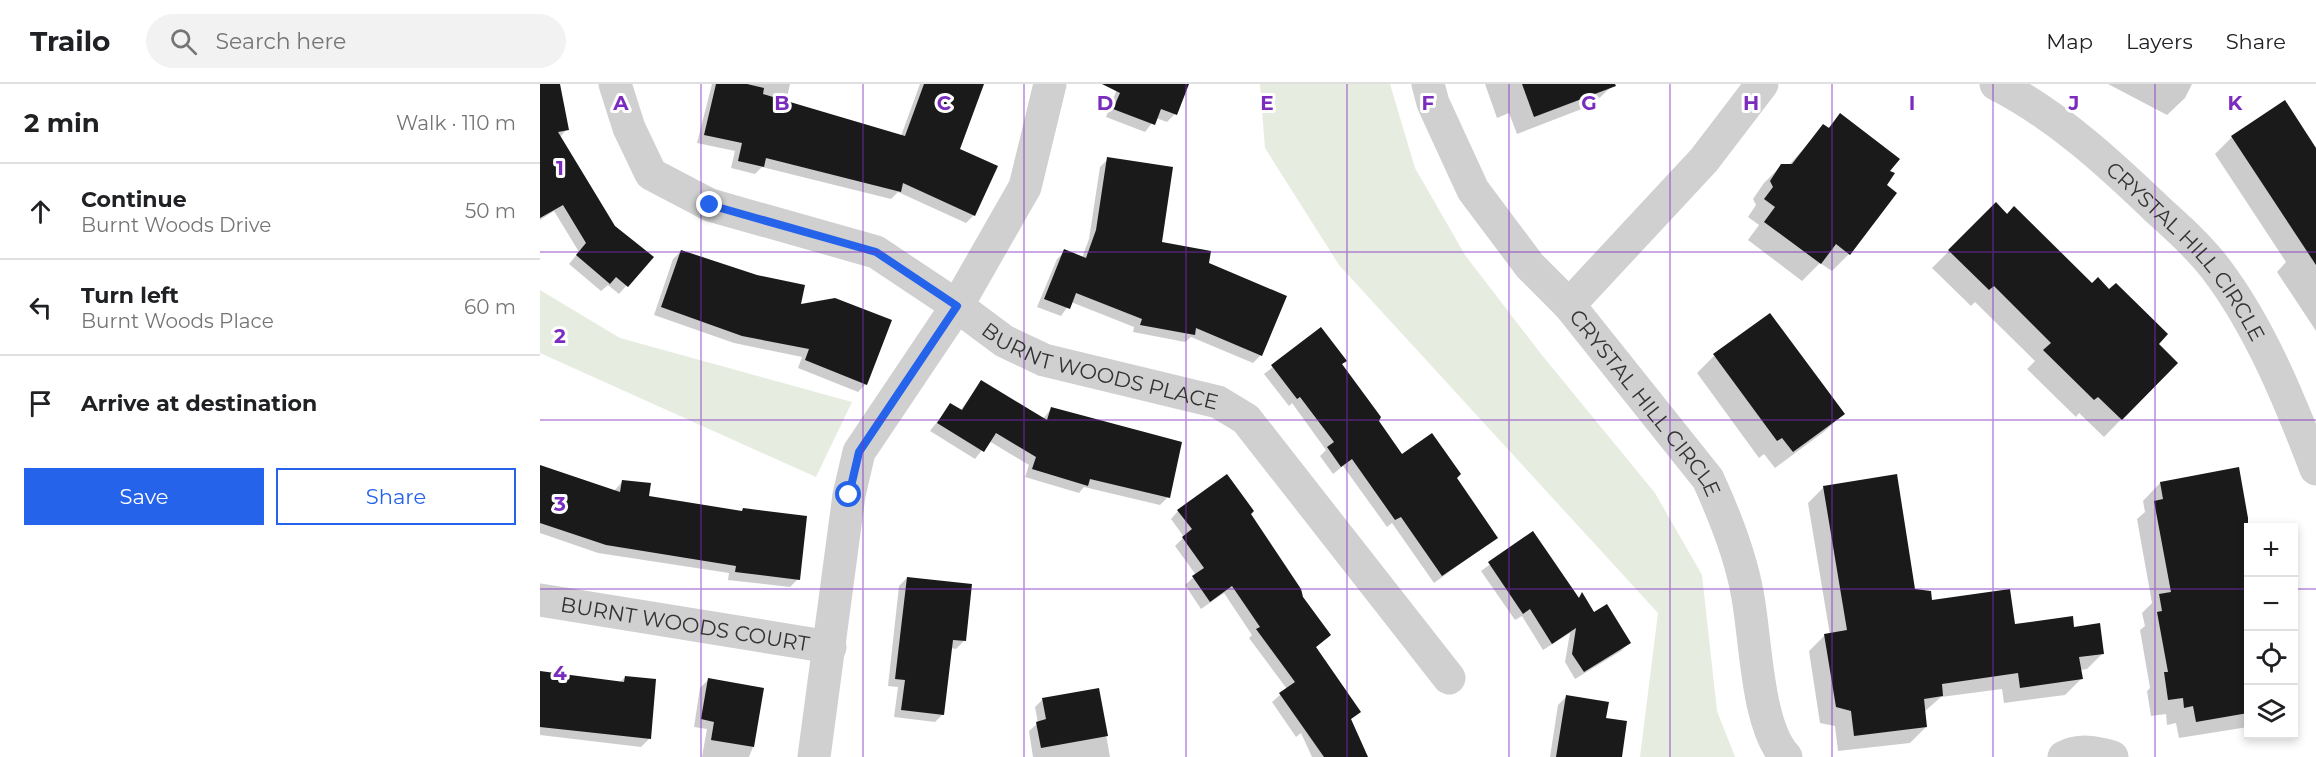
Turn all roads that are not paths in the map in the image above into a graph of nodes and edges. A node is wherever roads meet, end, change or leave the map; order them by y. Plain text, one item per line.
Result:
1 (615, 84) edge
2 (1050, 84) edge
3 (1428, 84) edge
4 (1762, 84) edge
5 (1996, 84) edge
6 (1569, 305) junction
7 (957, 306) junction
8 (2316, 469) edge
9 (540, 600) edge
10 (830, 647) junction
11 (1449, 678) dead end
12 (814, 757) edge
13 (1786, 757) edge
14 (2064, 757) edge
15 (2112, 757) edge

1 - 7 street, BURNT WOODS PLACE
2 - 7 street
3 - 6 street, CRYSTAL HILL CIRCLE
4 - 6 street
5 - 8 street, CRYSTAL HILL CIRCLE
6 - 13 street, CRYSTAL HILL CIRCLE
7 - 10 street
7 - 11 street, BURNT WOODS PLACE
9 - 10 street, BURNT WOODS COURT
10 - 12 street
14 - 15 street

